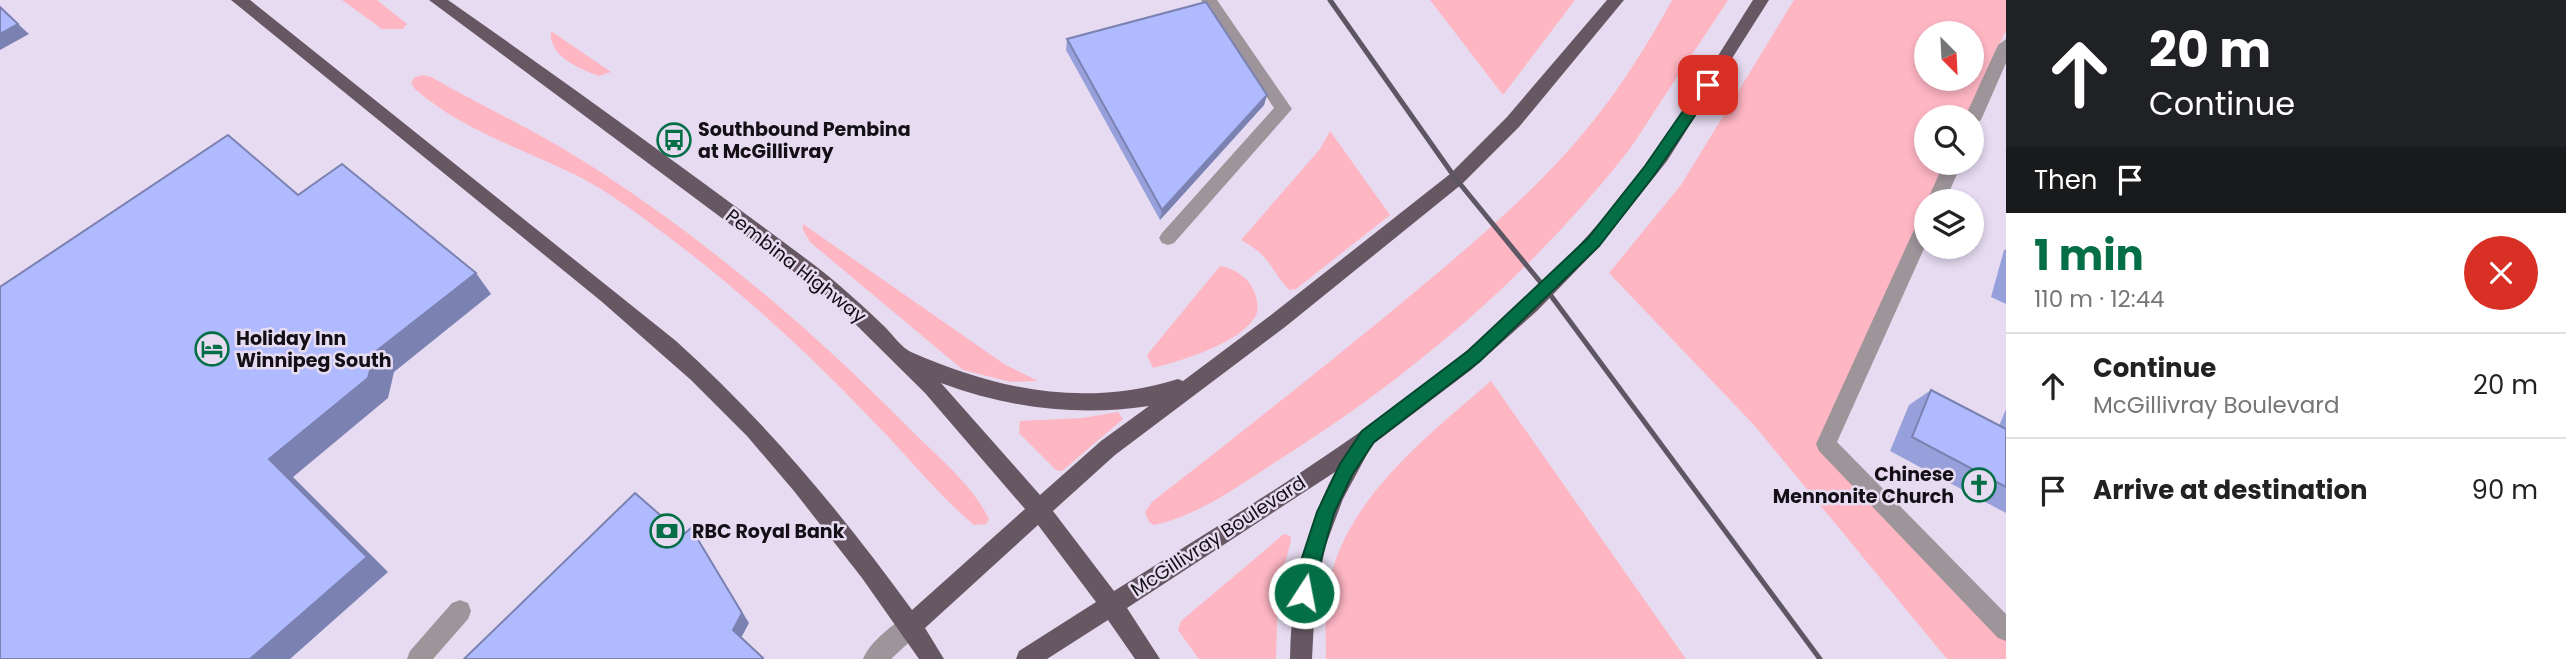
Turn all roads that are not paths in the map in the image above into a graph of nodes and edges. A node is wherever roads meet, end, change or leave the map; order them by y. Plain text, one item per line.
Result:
1 (239, 0) edge
2 (437, 0) edge
3 (1209, 0) edge
4 (1616, 0) edge
5 (1761, 0) edge
6 (2006, 45) edge
7 (1979, 105) edge
8 (1168, 238) dead end
9 (1914, 250) edge
10 (892, 346) junction
11 (1195, 381) junction
12 (1368, 436) junction
13 (1038, 509) junction
14 (1111, 604) junction
15 (460, 611) dead end
16 (910, 626) junction
17 (2006, 630) edge
18 (418, 659) edge
19 (874, 659) edge
20 (933, 659) edge
21 (1027, 659) edge
22 (1149, 659) edge
23 (1301, 659) edge

1 - 16 main road
2 - 10 main road, Pembina Highway
3 - 8 street
4 - 11 main road
5 - 12 main road, McGillivray Boulevard
6 - 7 street
9 - 17 street
10 - 11 main road
10 - 13 main road, Pembina Highway
11 - 13 main road
12 - 14 main road, McGillivray Boulevard
12 - 23 main road
13 - 14 main road, Pembina Highway
13 - 16 main road
14 - 21 main road, McGillivray Boulevard
14 - 22 main road, Pembina Highway
15 - 18 street
16 - 19 street
16 - 20 main road

